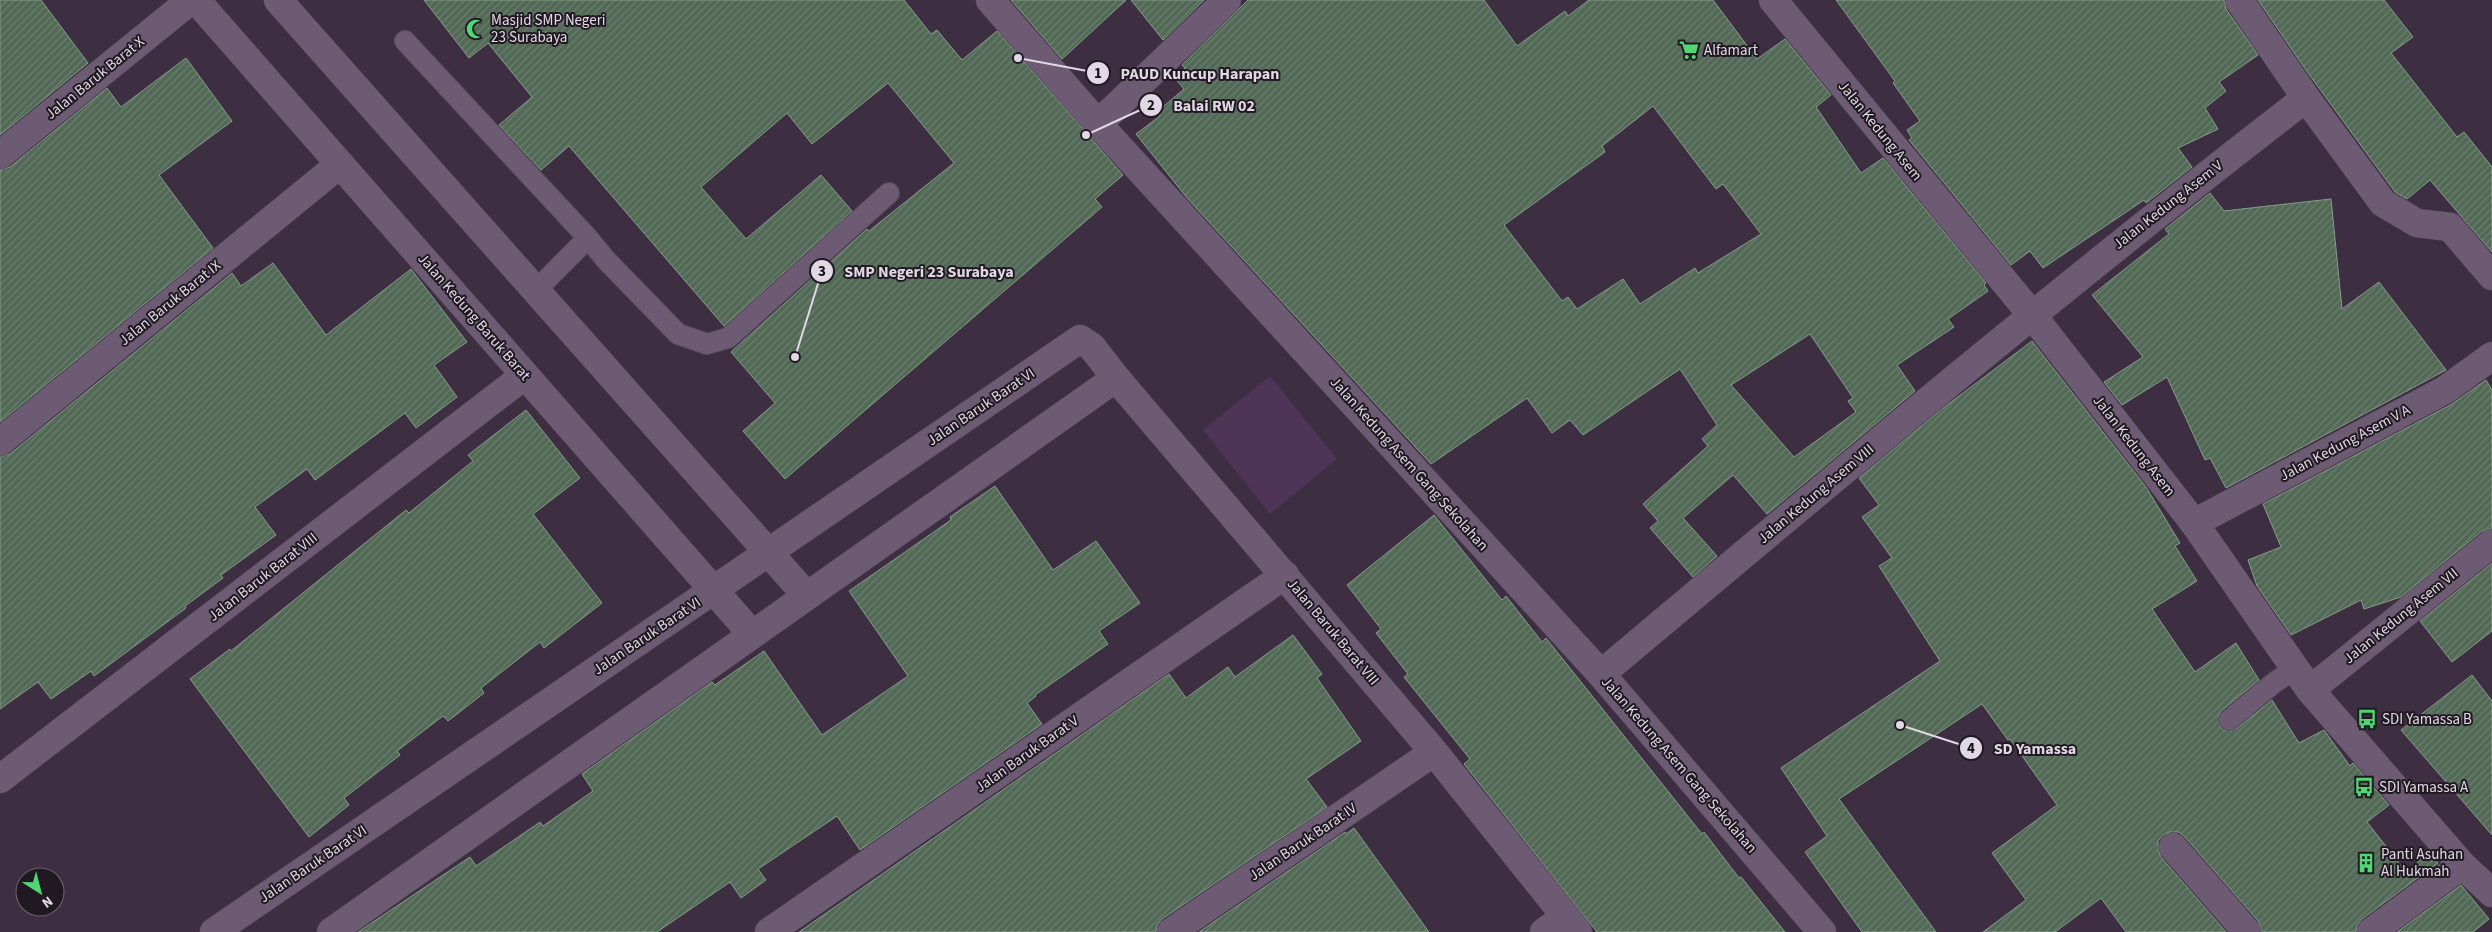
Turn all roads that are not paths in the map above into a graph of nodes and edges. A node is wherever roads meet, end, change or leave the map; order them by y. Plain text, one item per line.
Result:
1 (191, 0) edge
2 (196, 0) edge
3 (278, 0) edge
4 (990, 0) edge
5 (1227, 0) edge
6 (1773, 0) edge
7 (2240, 0) edge
8 (405, 41) dead end
9 (2306, 98) junction
10 (1098, 124) junction
11 (0, 155) edge
12 (340, 164) junction
13 (889, 193) dead end
14 (588, 238) junction
15 (2492, 276) edge
16 (536, 290) junction
17 (2032, 315) junction
18 (1080, 339) joint
19 (2492, 356) edge
20 (525, 375) junction
21 (1116, 378) junction
22 (0, 442) edge
23 (2194, 523) junction
24 (2492, 543) edge
25 (768, 553) junction
26 (1285, 575) junction
27 (713, 591) junction
28 (807, 596) junction
29 (752, 634) junction
30 (1601, 674) junction
31 (2302, 680) junction
32 (2229, 720) dead end
33 (1434, 752) junction
34 (0, 779) edge
35 (2173, 847) dead end
36 (2462, 865) junction
37 (2492, 893) edge
38 (1562, 927) edge
39 (214, 932) edge
40 (331, 932) edge
41 (769, 932) edge
42 (1171, 932) edge
43 (1822, 932) edge
44 (2247, 932) edge
45 (2371, 932) edge

1 - 11 street, Jalan Baruk Barat X
2 - 12 street, Jalan Kedung Baruk Barat
3 - 16 street
4 - 10 street, Jalan Kedung Asem Gang Sekolahan
5 - 10 street
6 - 17 street, Jalan Kedung Asem
7 - 9 street
8 - 14 lane
9 - 15 street
9 - 17 street, Jalan Kedung Asem V
10 - 30 street, Jalan Kedung Asem Gang Sekolahan
12 - 20 street, Jalan Kedung Baruk Barat
12 - 22 street, Jalan Baruk Barat IX
13 - 14 lane
14 - 16 lane
16 - 25 street
17 - 23 street, Jalan Kedung Asem
17 - 30 street, Jalan Kedung Asem VIII
18 - 21 street, Jalan Baruk Barat VIII
18 - 25 street, Jalan Baruk Barat VI
19 - 23 street, Jalan Kedung Asem V A
20 - 27 street, Jalan Kedung Baruk Barat
20 - 34 street, Jalan Baruk Barat VIII
21 - 26 street, Jalan Baruk Barat VIII
21 - 28 street
23 - 31 street, Jalan Kedung Asem
24 - 31 street, Jalan Kedung Asem VII
25 - 27 street, Jalan Baruk Barat VI
25 - 28 street
26 - 33 street, Jalan Baruk Barat VIII
26 - 41 street, Jalan Baruk Barat V
27 - 29 street, Jalan Kedung Baruk Barat
27 - 39 street, Jalan Baruk Barat VI
28 - 29 street
29 - 40 street
30 - 43 street, Jalan Kedung Asem Gang Sekolahan
31 - 32 lane
31 - 36 street, Jalan Kedung Asem
33 - 38 street, Jalan Baruk Barat VIII
33 - 42 street, Jalan Baruk Barat IV
35 - 44 street
36 - 37 street, Jalan Kedung Asem
36 - 45 street

